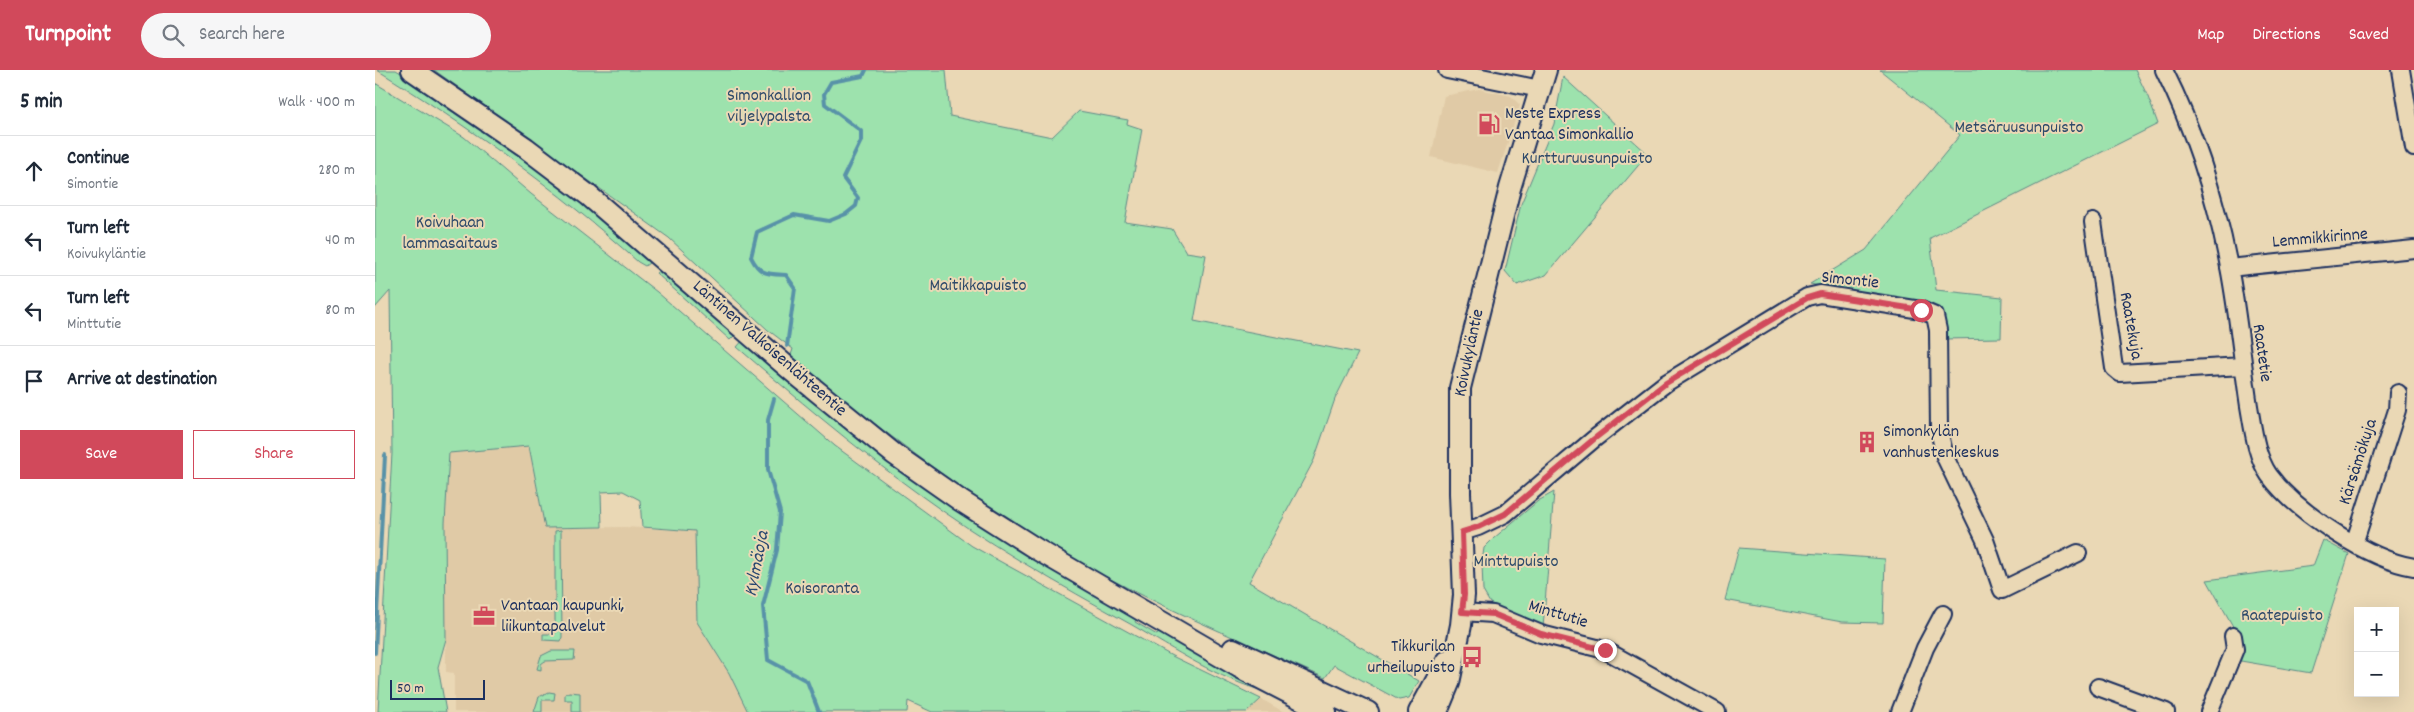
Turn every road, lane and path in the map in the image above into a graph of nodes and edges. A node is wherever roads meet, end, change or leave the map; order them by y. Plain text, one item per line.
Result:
1 (412, 70) edge
2 (1447, 70) edge
3 (2164, 70) edge
4 (2401, 70) edge
5 (1543, 79) edge
6 (2414, 148) edge
7 (2093, 222) dead end
8 (2414, 249) edge
9 (2229, 268) junction
10 (2243, 366) junction
11 (2398, 393) dead end
12 (1462, 532) junction
13 (2354, 544) junction
14 (2078, 553) dead end
15 (2414, 567) edge
16 (1139, 609) junction
17 (1462, 612) junction
18 (1943, 614) dead end
19 (2233, 636) dead end
20 (1457, 644) junction
21 (2098, 687) dead end
22 (1326, 712) edge
23 (1368, 712) edge
24 (1419, 712) edge
25 (1437, 712) edge
26 (1717, 712) edge
27 (1900, 712) edge
28 (2166, 712) edge
29 (2209, 712) edge

1 - 16 main road, Läntinen Valkoisenlähteentie
2 - 5 street
3 - 9 street, Raatetie
4 - 6 street
5 - 12 main road, Koivukyläntie
7 - 10 street, Raatekuja
8 - 9 street, Lemmikkirinne
9 - 10 street, Raatetie
10 - 13 street, Raatetie
11 - 13 street, Kärsämökuja
12 - 14 street, Simontie
12 - 17 main road, Koivukyläntie
13 - 15 street, Raatetie
16 - 22 main road, Läntinen Valkoisenlähteentie
16 - 23 main road, Läntinen Valkoisenlähteentie
17 - 20 main road, Koivukyläntie
17 - 26 street, Minttutie
18 - 27 street
19 - 29 street
20 - 24 main road, Koivukyläntie
20 - 25 main road, Koivukyläntie
21 - 28 street

